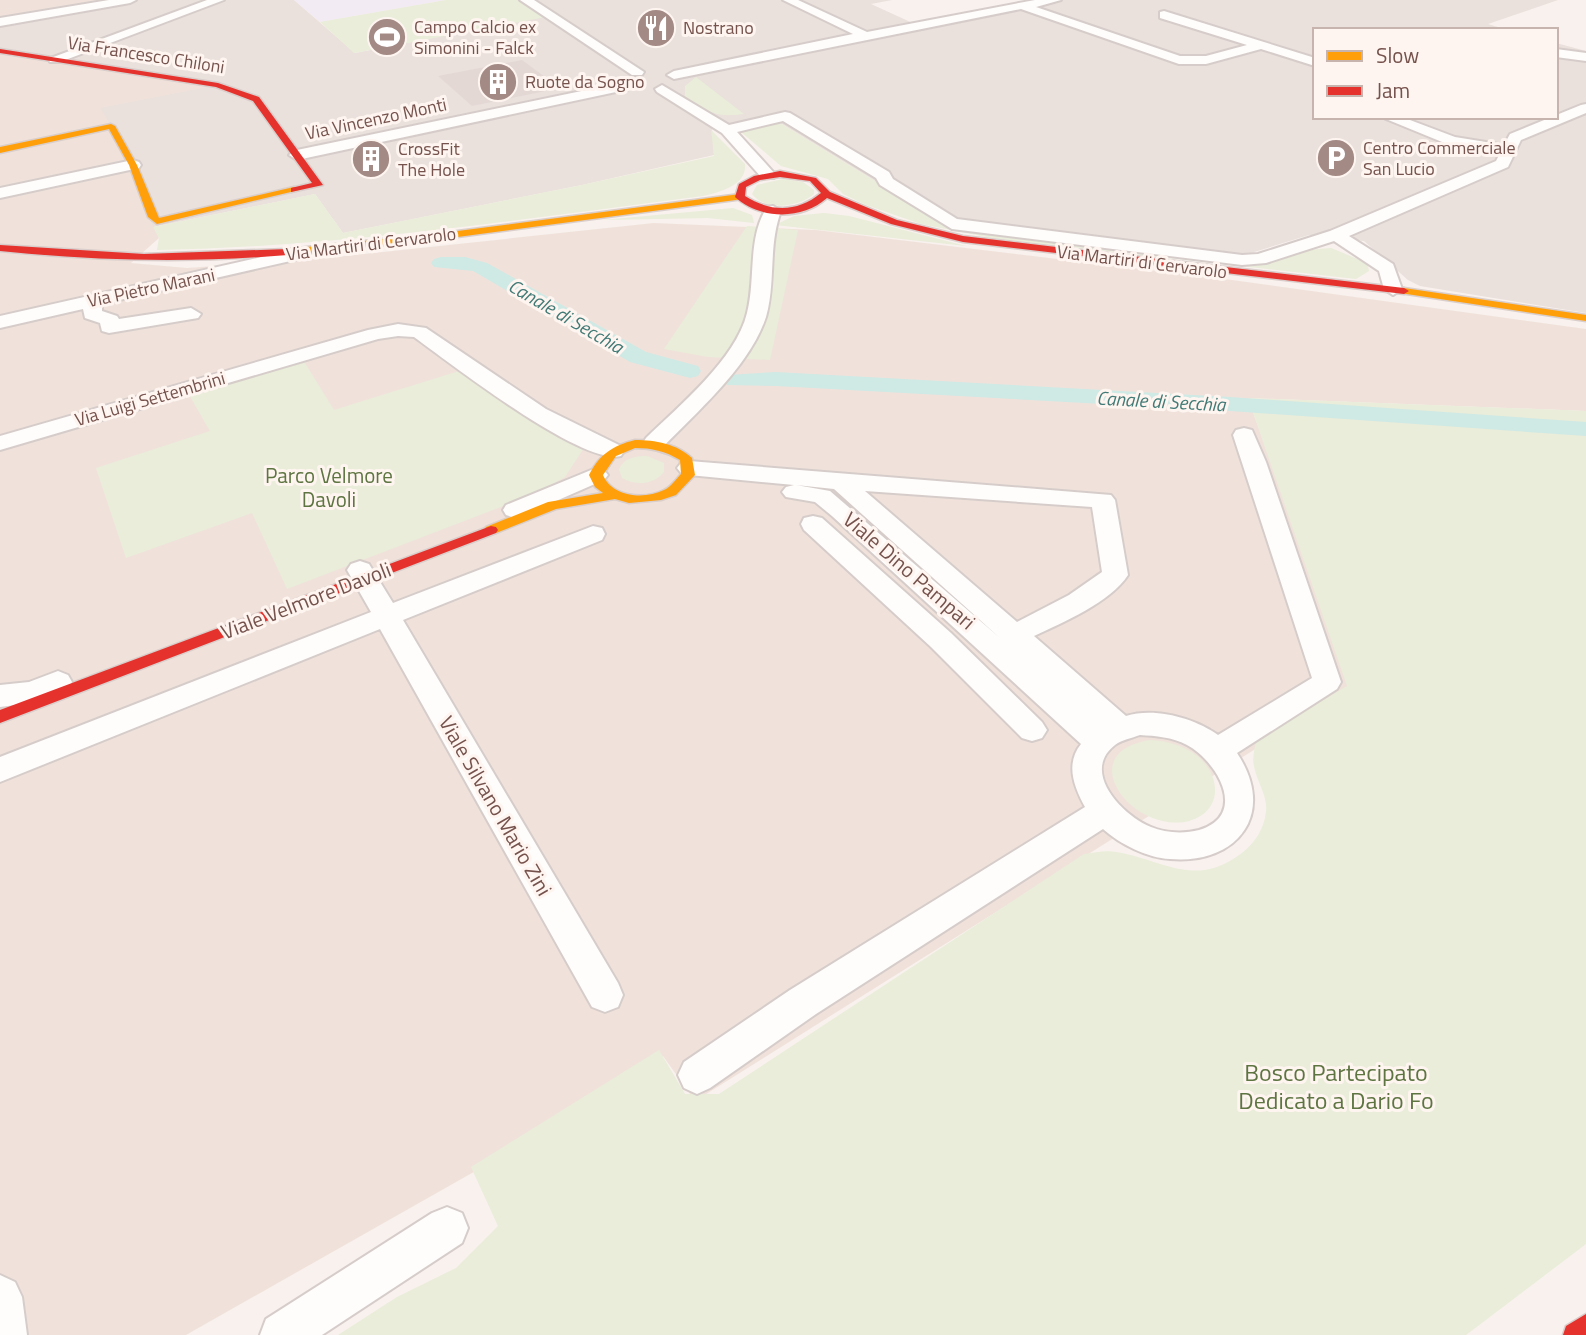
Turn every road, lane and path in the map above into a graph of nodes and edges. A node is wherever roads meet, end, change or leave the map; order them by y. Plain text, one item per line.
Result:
1 (130, 0) edge
2 (218, 0) edge
3 (526, 0) edge
4 (789, 0) edge
5 (1055, 0) edge
6 (1022, 6) junction
7 (1164, 15) dead end
8 (0, 22) edge
9 (866, 36) junction
10 (1262, 46) junction
11 (0, 51) edge
12 (1558, 53) edge
13 (1586, 57) edge
14 (55, 59) junction
15 (1313, 61) edge
16 (637, 72) junction
17 (663, 73) junction
18 (636, 89) junction
19 (662, 89) junction
20 (1586, 108) edge
21 (1393, 119) edge
22 (727, 130) junction
23 (0, 150) edge
24 (1509, 150) junction
25 (297, 155) junction
26 (133, 165) junction
27 (768, 175) junction
28 (0, 193) edge
29 (826, 194) junction
30 (740, 197) junction
31 (806, 208) junction
32 (772, 211) junction
33 (894, 222) junction
34 (1336, 235) junction
35 (0, 248) edge
36 (302, 253) junction
37 (179, 258) junction
38 (167, 284) junction
39 (1393, 289) junction
40 (93, 301) junction
41 (191, 314) dead end
42 (1586, 318) edge
43 (0, 322) edge
44 (1244, 435) dead end
45 (0, 443) edge
46 (654, 443) junction
47 (613, 451) junction
48 (596, 475) junction
49 (686, 475) junction
50 (841, 482) junction
51 (615, 495) junction
52 (813, 524) dead end
53 (593, 534) dead end
54 (363, 575) junction
55 (386, 616) junction
56 (971, 625) junction
57 (1013, 635) junction
58 (941, 640) junction
59 (0, 696) edge
60 (0, 717) edge
61 (1032, 730) dead end
62 (1108, 734) junction
63 (1217, 751) junction
64 (0, 770) edge
65 (1103, 812) junction
66 (605, 995) dead end
67 (697, 1075) dead end
68 (447, 1228) dead end
69 (0, 1297) edge
70 (1586, 1326) edge
71 (5, 1335) edge
72 (282, 1335) edge
73 (1575, 1335) edge

1 - 8 street
2 - 14 street
3 - 16 street
4 - 9 street
5 - 6 street
6 - 9 street
6 - 10 street
7 - 10 street
9 - 17 street
10 - 15 street
11 - 14 street, Via Francesco Chiloni
12 - 13 street
14 - 25 street, Via Francesco Chiloni
16 - 17 street
16 - 18 street
17 - 19 street
18 - 19 street, Via Vincenzo Monti
18 - 25 street, Via Vincenzo Monti
19 - 22 street
20 - 24 street, Via Martiri di Cervarolo
21 - 24 street
22 - 27 street
22 - 34 street, Via Martiri di Cervarolo
23 - 26 street
24 - 34 street, Via Martiri di Cervarolo
25 - 26 street, Via Vincenzo Monti
26 - 28 street
27 - 29 street, Via Martiri di Cervarolo
27 - 30 street
29 - 31 street, Via Martiri di Cervarolo
29 - 33 street, Via Martiri di Cervarolo
30 - 32 street, Via Martiri di Cervarolo
30 - 36 street, Via Martiri di Cervarolo
31 - 32 street, Via Martiri di Cervarolo
31 - 33 street, Via Martiri di Cervarolo
32 - 46 street
33 - 39 street, Via Martiri di Cervarolo
34 - 39 street
35 - 37 street, Via Martiri di Cervarolo
36 - 37 street, Via Martiri di Cervarolo
36 - 38 street, Via Pietro Marani
37 - 38 street
38 - 40 street, Via Pietro Marani
39 - 42 street, Via Martiri di Cervarolo
40 - 41 street
40 - 43 street, Via Pietro Marani
44 - 63 street
45 - 47 street, Via Luigi Settembrini
46 - 47 street
46 - 49 street
47 - 48 street, Viale Velmore Davoli
48 - 51 street
48 - 54 street, Viale Velmore Davoli
49 - 50 street, Viale Dino Pampari
49 - 51 street, Viale Velmore Davoli
49 - 56 street, Viale Dino Pampari
50 - 57 street, Viale Dino Pampari
50 - 57 street, Viale Dino Pampari
51 - 54 street, Viale Velmore Davoli
52 - 58 street
53 - 55 street
54 - 55 street, Viale Silvano Mario Zini
54 - 59 street, Viale Velmore Davoli
54 - 60 street, Viale Velmore Davoli
55 - 64 street
55 - 66 street, Viale Silvano Mario Zini
56 - 58 street
56 - 62 street, Viale Dino Pampari
57 - 62 street, Viale Dino Pampari
58 - 61 street
62 - 63 street
62 - 65 street
63 - 65 street
65 - 67 street
68 - 72 street
69 - 71 street
70 - 73 street

